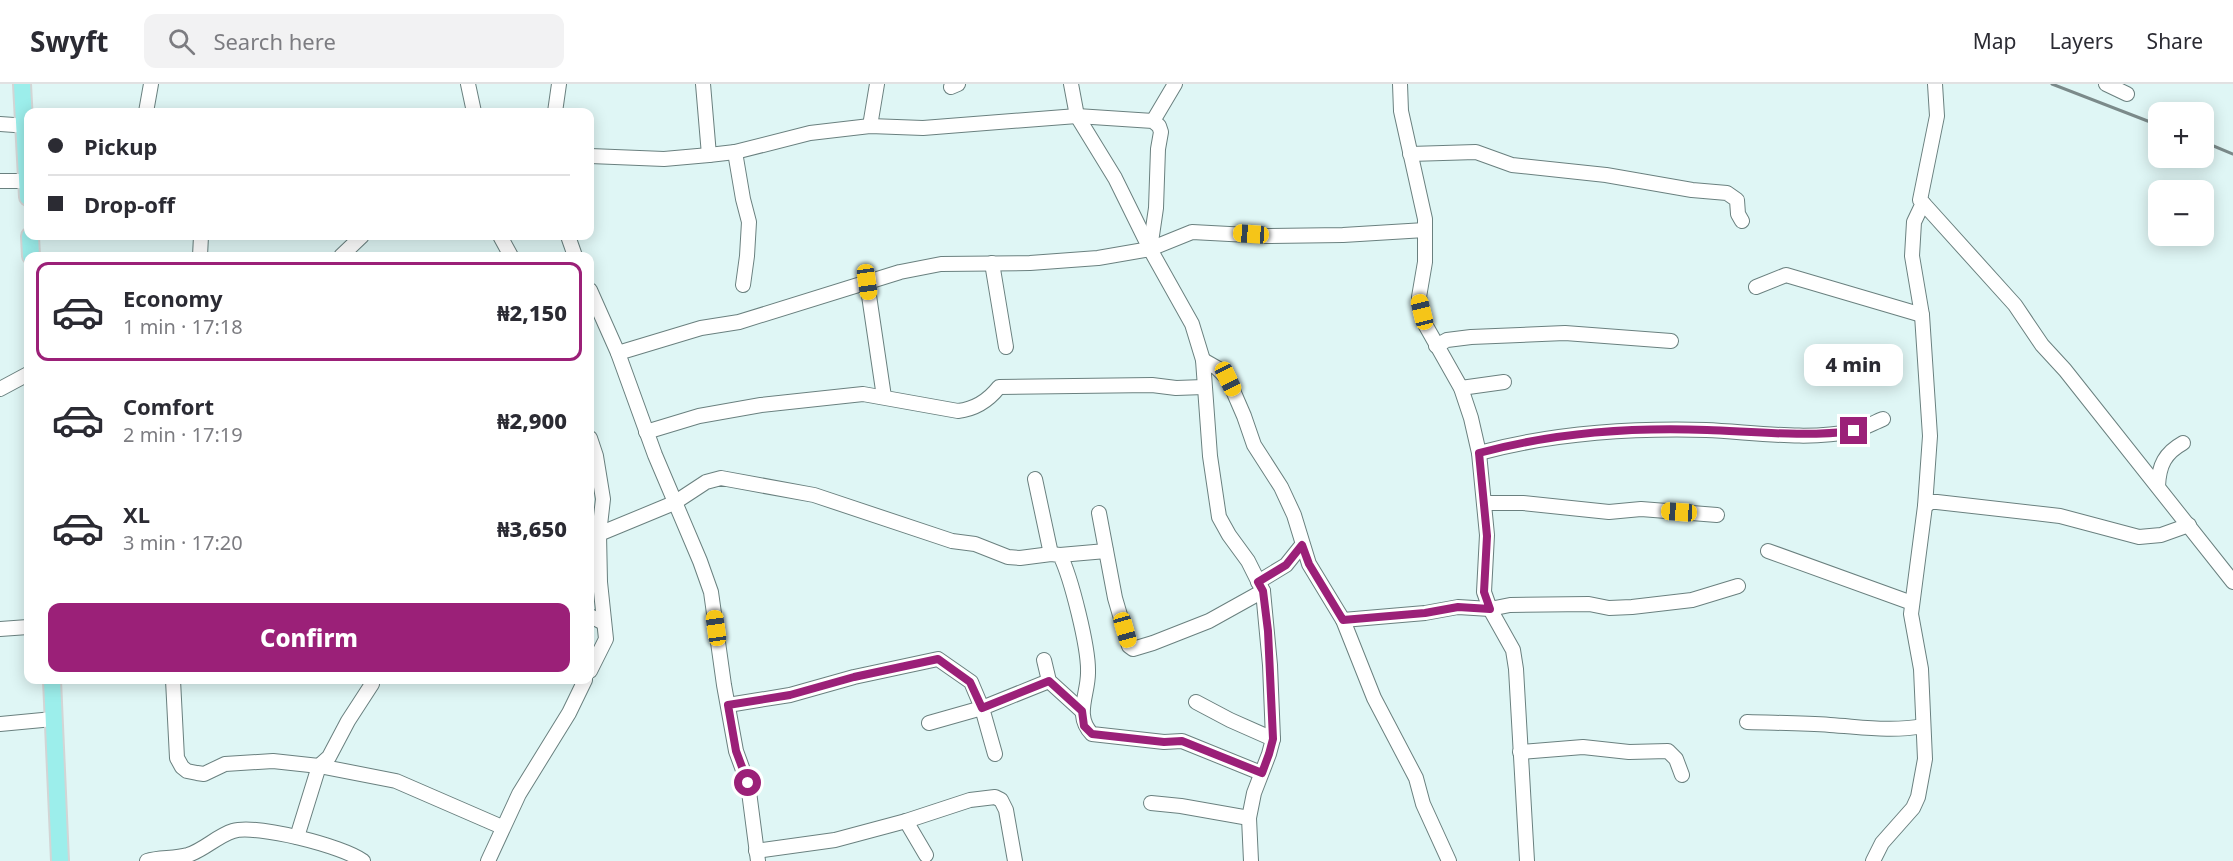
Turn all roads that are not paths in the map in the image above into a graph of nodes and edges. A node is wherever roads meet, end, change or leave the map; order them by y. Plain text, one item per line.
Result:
1 (22, 84) edge
2 (151, 84) edge
3 (468, 84) edge
4 (559, 84) edge
5 (703, 84) edge
6 (877, 84) edge
7 (1071, 84) edge
8 (1175, 84) edge
9 (1400, 84) edge
10 (1935, 84) edge
11 (2106, 84) edge
12 (2127, 94) dead end
13 (25, 108) edge
14 (147, 108) edge
15 (473, 108) edge
16 (556, 108) edge
17 (1077, 116) junction
18 (1153, 121) junction
19 (0, 123) edge
20 (24, 126) edge
21 (870, 126) junction
22 (735, 152) junction
23 (1410, 154) junction
24 (594, 156) edge
25 (708, 156) junction
26 (0, 181) edge
27 (24, 181) edge
28 (1923, 203) junction
29 (1742, 221) dead end
30 (1425, 230) junction
31 (358, 240) edge
32 (1150, 249) junction
33 (345, 252) edge
34 (992, 263) junction
35 (867, 282) junction
36 (743, 285) dead end
37 (1756, 287) dead end
38 (594, 299) edge
39 (1922, 315) junction
40 (1671, 341) dead end
41 (1436, 346) junction
42 (1006, 347) dead end
43 (618, 353) junction
44 (1203, 360) junction
45 (24, 376) edge
46 (1504, 382) dead end
47 (1204, 387) junction
48 (1461, 388) junction
49 (0, 389) edge
50 (884, 397) junction
51 (1882, 418) dead end
52 (646, 432) junction
53 (2183, 443) dead end
54 (594, 450) edge
55 (1479, 453) junction
56 (1035, 479) dead end
57 (2158, 486) junction
58 (674, 503) junction
59 (1485, 503) junction
60 (1925, 506) junction
61 (1099, 513) dead end
62 (1717, 515) dead end
63 (2188, 525) junction
64 (599, 534) junction
65 (1302, 545) junction
66 (1768, 550) dead end
67 (1106, 551) junction
68 (1056, 554) junction
69 (2233, 582) edge
70 (1261, 586) junction
71 (1738, 586) dead end
72 (1912, 601) junction
73 (1490, 609) junction
74 (594, 618) edge
75 (1343, 620) junction
76 (604, 623) junction
77 (24, 627) edge
78 (0, 629) edge
79 (1044, 660) dead end
80 (594, 663) edge
81 (1049, 681) junction
82 (52, 684) edge
83 (173, 684) edge
84 (372, 684) dead end
85 (583, 684) edge
86 (1196, 702) dead end
87 (728, 705) junction
88 (982, 708) junction
89 (1082, 711) junction
90 (53, 719) junction
91 (1747, 722) dead end
92 (929, 723) dead end
93 (0, 724) edge
94 (1923, 726) junction
95 (1273, 739) junction
96 (1520, 752) junction
97 (995, 754) dead end
98 (319, 766) junction
99 (1262, 773) junction
100 (1682, 775) dead end
101 (1151, 803) dead end
102 (1249, 818) junction
103 (906, 821) junction
104 (502, 827) junction
105 (297, 837) junction
106 (926, 855) dead end
107 (757, 856) edge
108 (60, 861) edge
109 (147, 861) edge
110 (363, 861) edge
111 (488, 861) edge
112 (1015, 861) edge
113 (1251, 861) edge
114 (1449, 861) edge
115 (1527, 861) edge
116 (1873, 861) edge

1 - 13 main road
2 - 14 street
3 - 15 street
4 - 16 street
5 - 25 street
6 - 21 street
7 - 17 street
8 - 18 street
9 - 23 street
10 - 28 street
11 - 12 street
17 - 18 street
17 - 21 street
17 - 32 street
18 - 32 street
19 - 20 street
21 - 22 street
22 - 25 street
22 - 36 street
23 - 29 street
23 - 30 street
24 - 25 street
26 - 27 street
28 - 39 street
28 - 57 street
30 - 32 street
30 - 41 street
31 - 33 street
32 - 34 street
32 - 44 street
34 - 35 street
34 - 42 street
35 - 43 street
35 - 50 street
37 - 39 street
38 - 43 street
39 - 60 street
40 - 41 street
41 - 48 street
43 - 52 street
44 - 47 street
44 - 65 street
45 - 49 street
46 - 48 street
47 - 50 street
47 - 70 street
48 - 55 street
50 - 52 street
51 - 55 street
52 - 58 street
53 - 57 street
54 - 64 street
55 - 59 street
56 - 68 street
57 - 63 street
58 - 64 street
58 - 68 street
58 - 87 street
59 - 62 street
59 - 73 street
60 - 63 street
60 - 72 street
61 - 67 street
63 - 69 street
64 - 76 street
65 - 70 street
65 - 75 street
66 - 72 street
67 - 68 street
67 - 70 street
68 - 89 street
70 - 95 street
71 - 73 street
72 - 94 street
73 - 75 street
73 - 96 street
74 - 76 street
75 - 114 street
76 - 80 street
77 - 78 street
79 - 81 street
81 - 88 street
81 - 89 street
82 - 90 main road
83 - 98 street
84 - 98 street
85 - 104 street
86 - 95 street
87 - 88 street
87 - 107 street
88 - 92 street
88 - 97 street
89 - 99 street
90 - 93 street
90 - 108 main road
91 - 94 street
94 - 116 street
95 - 99 street
96 - 100 street
96 - 115 street
98 - 104 street
98 - 105 street
99 - 102 street
101 - 102 street
102 - 113 street
103 - 106 street
103 - 107 street
103 - 112 street
104 - 111 street
105 - 109 street
105 - 110 street

